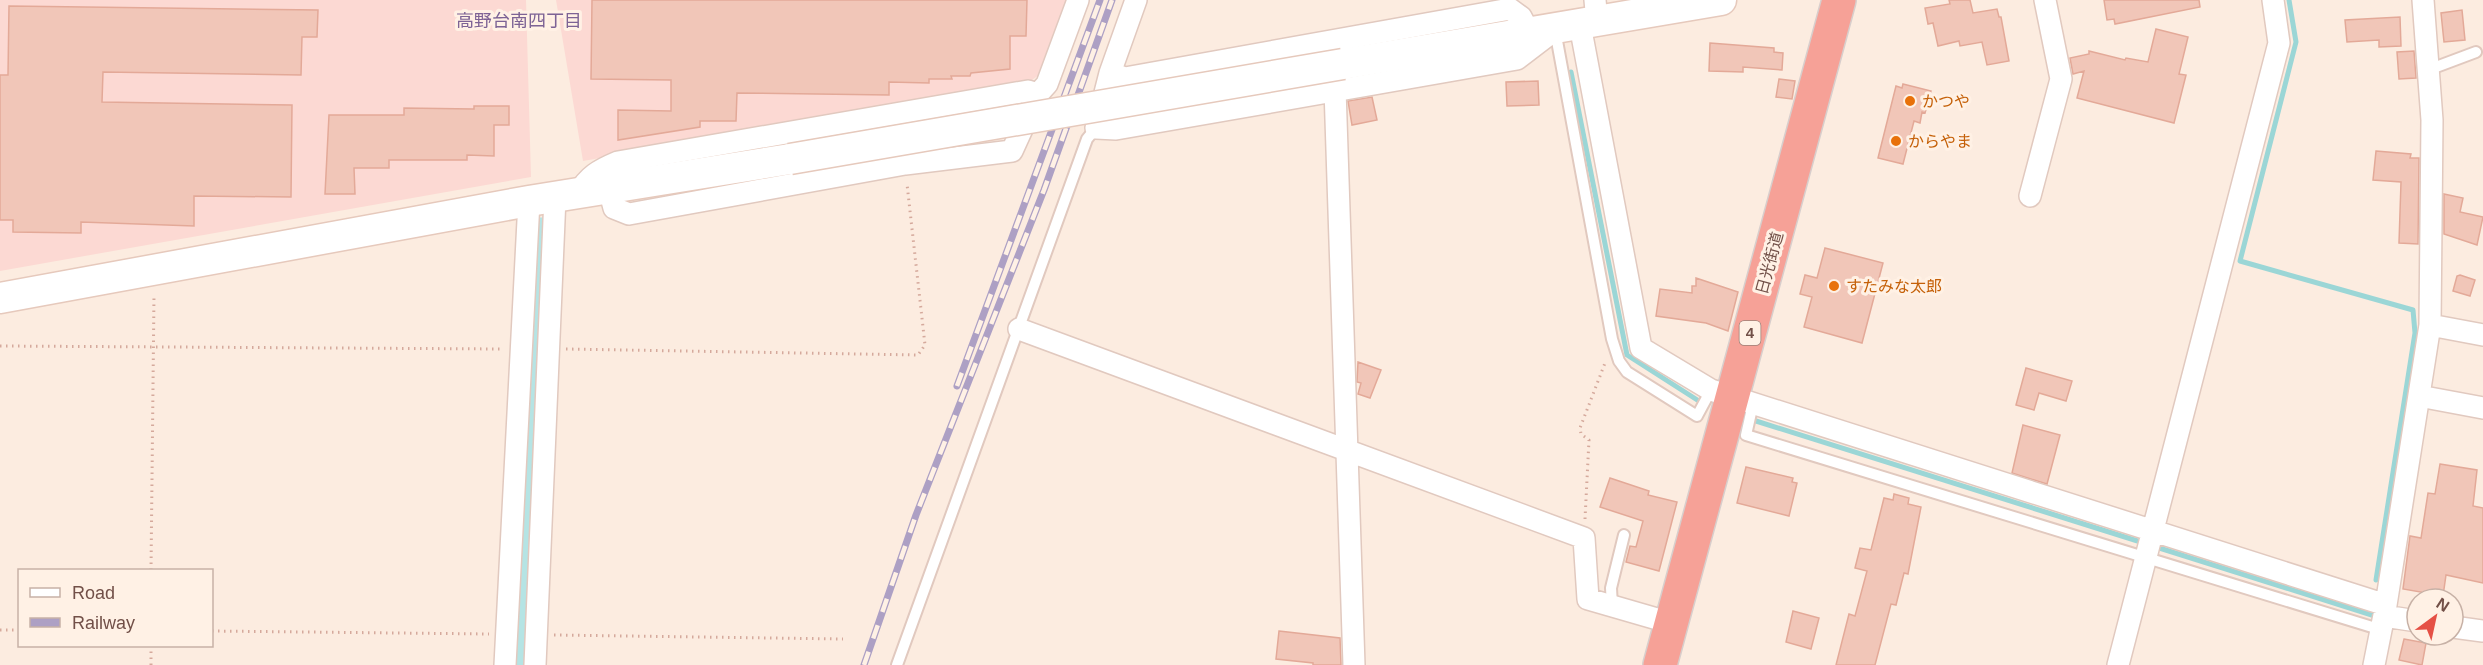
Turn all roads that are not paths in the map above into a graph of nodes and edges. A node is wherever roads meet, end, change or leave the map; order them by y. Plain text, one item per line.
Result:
1 (1078, 0) edge
2 (1136, 0) edge
3 (1721, 0) edge
4 (1839, 0) edge
5 (2045, 0) edge
6 (2273, 0) edge
7 (2423, 0) edge
8 (1571, 22) edge
9 (2476, 52) dead end
10 (2428, 70) junction
11 (1110, 74) junction
12 (1339, 76) junction
13 (1038, 94) junction
14 (1096, 128) junction
15 (609, 189) junction
16 (2030, 196) dead end
17 (554, 197) junction
18 (0, 298) edge
19 (2430, 325) junction
20 (1018, 329) junction
21 (2483, 335) edge
22 (2419, 396) junction
23 (1733, 397) junction
24 (2483, 408) edge
25 (1345, 449) junction
26 (2154, 532) junction
27 (1624, 535) dead end
28 (2147, 558) junction
29 (1612, 606) junction
30 (2384, 617) junction
31 (2405, 620) edge
32 (1671, 623) junction
33 (2465, 629) edge
34 (2483, 631) edge
35 (506, 665) edge
36 (535, 665) edge
37 (897, 665) edge
38 (1354, 665) edge
39 (1660, 665) edge
40 (2118, 665) edge
41 (2374, 665) edge

1 - 13 street
2 - 11 street
3 - 8 street
4 - 23 highway, 日光街道 / 4
5 - 16 street
6 - 26 street
7 - 10 street
8 - 11 street
8 - 12 street
8 - 23 street
8 - 23 lane
9 - 10 lane
10 - 19 street
11 - 14 street
12 - 14 street
12 - 15 street, bridge
12 - 25 street
13 - 15 street
13 - 17 street
14 - 20 lane
15 - 17 street
17 - 18 street
17 - 35 street
17 - 36 street
19 - 21 street
19 - 22 street
20 - 25 street
20 - 37 lane
22 - 24 street
22 - 30 street
23 - 26 street
23 - 28 lane
23 - 32 highway, 日光街道 / 4
25 - 29 street
25 - 38 street
26 - 28 street
26 - 30 street
27 - 29 lane
28 - 30 lane
28 - 40 street
29 - 32 street
30 - 31 street
30 - 41 street
32 - 39 highway, 日光街道 / 4
33 - 34 street

